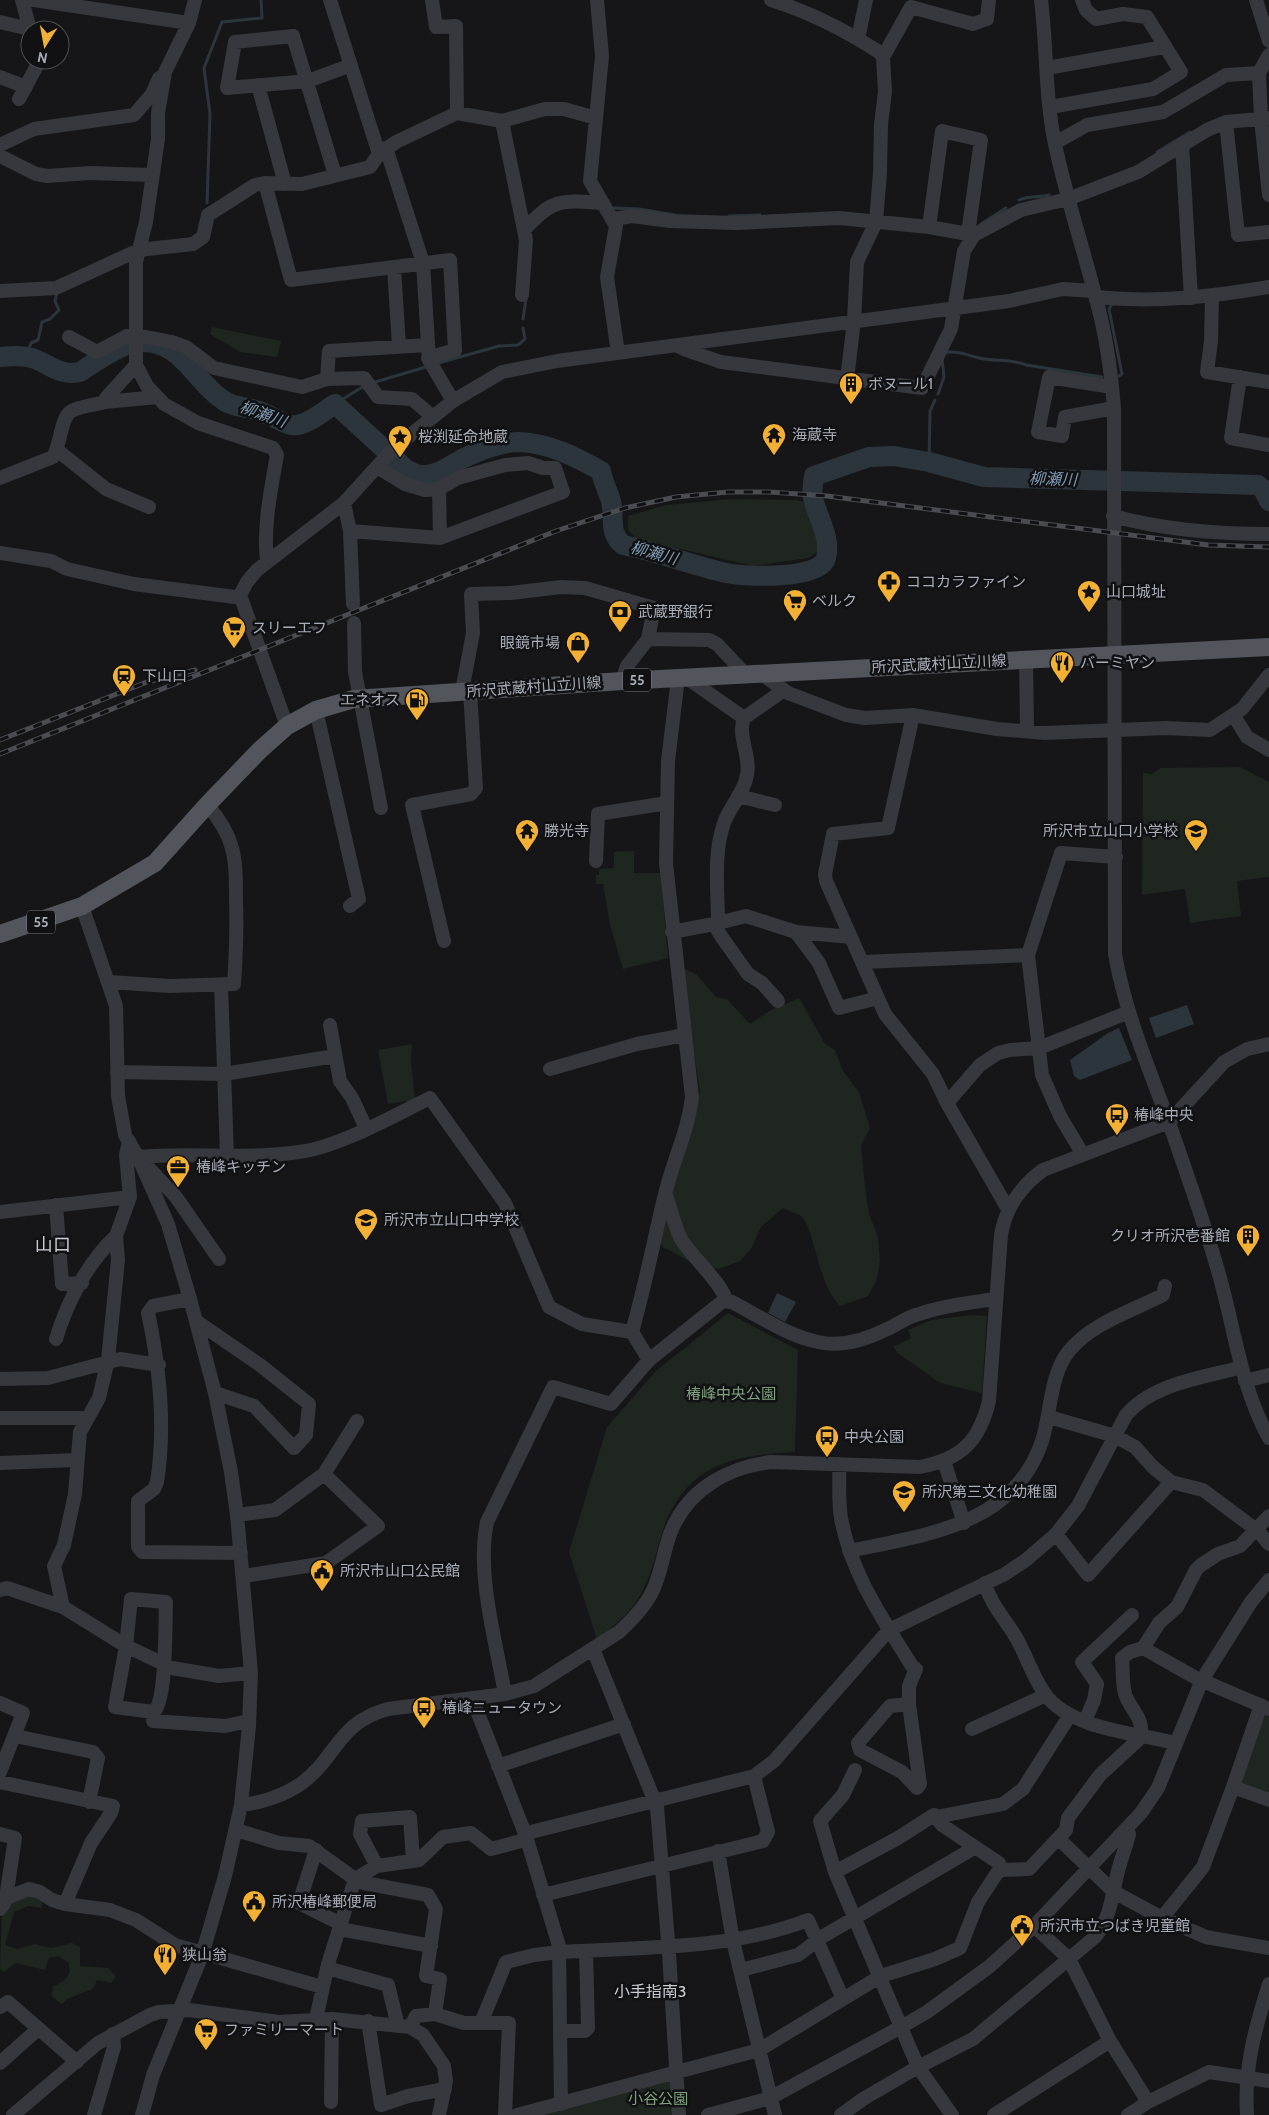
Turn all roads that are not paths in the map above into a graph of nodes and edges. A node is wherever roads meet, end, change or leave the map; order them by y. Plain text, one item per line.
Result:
1 (22, 0) edge
2 (34, 0) edge
3 (195, 0) edge
4 (330, 0) edge
5 (432, 0) edge
6 (597, 0) edge
7 (771, 0) edge
8 (866, 0) edge
9 (990, 0) edge
10 (1041, 0) edge
11 (1082, 0) edge
12 (1256, 0) edge
13 (87, 3) edge
14 (29, 20) edge
15 (0, 22) edge
16 (189, 23) junction
17 (20, 26) edge
18 (858, 39) junction
19 (1269, 41) edge
20 (1164, 47) junction
21 (1269, 55) edge
22 (883, 57) junction
23 (351, 65) junction
24 (1046, 68) junction
25 (35, 70) edge
26 (165, 72) junction
27 (1259, 74) junction
28 (0, 77) edge
29 (308, 81) junction
30 (258, 85) junction
31 (1050, 107) junction
32 (457, 113) junction
33 (596, 118) junction
34 (1265, 118) edge
35 (502, 121) junction
36 (1226, 122) junction
37 (1055, 143) junction
38 (0, 144) edge
39 (1182, 144) junction
40 (382, 151) junction
41 (0, 156) edge
42 (152, 175) junction
43 (335, 175) junction
44 (265, 183) junction
45 (285, 184) junction
46 (1269, 195) edge
47 (1068, 198) junction
48 (602, 203) junction
49 (614, 219) junction
50 (876, 222) junction
51 (929, 227) junction
52 (524, 230) junction
53 (1269, 232) edge
54 (971, 235) junction
55 (139, 250) junction
56 (423, 263) junction
57 (394, 267) junction
58 (1269, 287) edge
59 (0, 291) edge
60 (1095, 294) junction
61 (522, 295) dead end
62 (1212, 297) junction
63 (1191, 298) junction
64 (955, 307) junction
65 (854, 321) junction
66 (69, 337) dead end
67 (136, 337) junction
68 (678, 345) junction
69 (399, 346) junction
70 (618, 353) junction
71 (430, 358) junction
72 (135, 360) junction
73 (1240, 378) junction
74 (327, 379) junction
75 (847, 379) junction
76 (1269, 382) edge
77 (1112, 387) junction
78 (157, 397) junction
79 (453, 401) junction
80 (105, 402) junction
81 (1114, 408) junction
82 (434, 417) junction
83 (1269, 445) edge
84 (57, 450) junction
85 (385, 459) junction
86 (0, 478) edge
87 (439, 489) junction
88 (344, 503) junction
89 (149, 507) dead end
90 (1113, 516) junction
91 (350, 531) junction
92 (1269, 534) edge
93 (440, 538) junction
94 (0, 553) edge
95 (267, 561) junction
96 (240, 595) junction
97 (353, 604) dead end
98 (354, 623) dead end
99 (648, 639) junction
100 (1269, 647) edge
101 (1113, 654) junction
102 (1026, 658) junction
103 (754, 674) junction
104 (1269, 675) edge
105 (682, 678) junction
106 (622, 681) junction
107 (784, 690) junction
108 (466, 691) junction
109 (361, 698) junction
110 (316, 710) junction
111 (913, 715) junction
112 (1234, 716) junction
113 (744, 718) junction
114 (287, 726) junction
115 (1027, 731) junction
116 (1114, 731) junction
117 (1269, 750) edge
118 (738, 796) junction
119 (667, 803) junction
120 (207, 805) junction
121 (775, 805) dead end
122 (381, 808) dead end
123 (1116, 857) junction
124 (596, 861) dead end
125 (82, 906) junction
126 (350, 906) dead end
127 (716, 924) junction
128 (672, 932) junction
129 (796, 932) junction
130 (0, 934) edge
131 (851, 937) junction
132 (444, 941) dead end
133 (1028, 955) junction
134 (863, 962) junction
135 (109, 982) junction
136 (221, 985) junction
137 (878, 998) junction
138 (778, 1001) dead end
139 (1129, 1012) junction
140 (330, 1025) dead end
141 (685, 1035) junction
142 (1269, 1044) edge
143 (1039, 1048) junction
144 (335, 1056) junction
145 (550, 1069) dead end
146 (117, 1072) junction
147 (224, 1074) junction
148 (947, 1103) junction
149 (1168, 1122) junction
150 (366, 1128) junction
151 (128, 1141) junction
152 (1082, 1153) junction
153 (227, 1156) junction
154 (138, 1157) junction
155 (666, 1192) junction
156 (130, 1197) junction
157 (56, 1205) junction
158 (1008, 1209) junction
159 (186, 1210) junction
160 (0, 1212) edge
161 (166, 1218) junction
162 (116, 1236) junction
163 (219, 1259) dead end
164 (82, 1283) junction
165 (1165, 1286) dead end
166 (190, 1299) junction
167 (994, 1299) junction
168 (726, 1301) junction
169 (196, 1321) junction
170 (632, 1332) junction
171 (56, 1339) dead end
172 (108, 1360) junction
173 (649, 1360) junction
174 (159, 1365) junction
175 (1242, 1367) junction
176 (1269, 1375) edge
177 (0, 1379) edge
178 (1245, 1381) junction
179 (214, 1393) junction
180 (1048, 1417) junction
181 (0, 1418) edge
182 (88, 1418) junction
183 (357, 1420) dead end
184 (1116, 1436) junction
185 (1269, 1438) edge
186 (76, 1460) junction
187 (944, 1461) junction
188 (0, 1463) edge
189 (839, 1464) junction
190 (324, 1474) junction
191 (1171, 1482) junction
192 (237, 1515) junction
193 (1269, 1516) edge
194 (964, 1523) junction
195 (1258, 1531) junction
196 (1056, 1534) junction
197 (1269, 1544) edge
198 (849, 1551) junction
199 (241, 1553) junction
200 (244, 1576) junction
201 (1269, 1580) edge
202 (985, 1583) junction
203 (0, 1590) edge
204 (63, 1607) junction
205 (1132, 1615) dead end
206 (889, 1630) junction
207 (126, 1646) junction
208 (1143, 1648) junction
209 (594, 1649) junction
210 (164, 1664) junction
211 (251, 1674) junction
212 (1202, 1680) junction
213 (504, 1694) junction
214 (1046, 1695) junction
215 (472, 1698) junction
216 (0, 1703) edge
217 (909, 1704) junction
218 (1265, 1707) edge
219 (154, 1712) junction
220 (1070, 1715) junction
221 (250, 1721) junction
222 (1085, 1721) junction
223 (624, 1724) junction
224 (972, 1729) dead end
225 (1141, 1734) junction
226 (15, 1736) junction
227 (1175, 1743) junction
228 (4, 1751) edge
229 (498, 1766) junction
230 (855, 1770) dead end
231 (0, 1772) edge
232 (754, 1776) junction
233 (0, 1782) edge
234 (1233, 1788) junction
235 (1269, 1800) edge
236 (655, 1801) junction
237 (89, 1802) junction
238 (241, 1805) junction
239 (936, 1817) junction
240 (236, 1830) junction
241 (1126, 1830) junction
242 (0, 1834) edge
243 (526, 1836) junction
244 (1059, 1839) junction
245 (974, 1848) junction
246 (316, 1850) junction
247 (718, 1851) junction
248 (413, 1861) junction
249 (662, 1864) junction
250 (376, 1866) junction
251 (1088, 1867) junction
252 (1002, 1870) junction
253 (835, 1872) junction
254 (355, 1879) junction
255 (1114, 1892) junction
256 (543, 1895) junction
257 (3, 1903) edge
258 (65, 1904) junction
259 (1162, 1918) junction
260 (856, 1919) junction
261 (339, 1923) junction
262 (1034, 1926) junction
263 (733, 1941) junction
264 (817, 1941) junction
265 (430, 1946) junction
266 (669, 1946) junction
267 (1269, 1948) edge
268 (586, 1951) junction
269 (560, 1952) junction
270 (202, 1955) junction
271 (1069, 1959) junction
272 (327, 1968) junction
273 (741, 1970) junction
274 (881, 1976) junction
275 (1269, 1984) edge
276 (322, 1987) junction
277 (843, 1999) junction
278 (0, 2007) edge
279 (180, 2011) junction
280 (435, 2014) junction
281 (316, 2019) junction
282 (332, 2019) junction
283 (368, 2021) junction
284 (481, 2023) junction
285 (404, 2026) junction
286 (901, 2028) junction
287 (37, 2030) junction
288 (562, 2031) junction
289 (113, 2034) junction
290 (1110, 2041) junction
291 (759, 2050) junction
292 (77, 2062) junction
293 (0, 2063) edge
294 (918, 2067) junction
295 (678, 2073) junction
296 (1246, 2078) junction
297 (1269, 2081) edge
298 (445, 2089) junction
299 (770, 2098) junction
300 (331, 2102) dead end
301 (1148, 2102) junction
302 (561, 2104) junction
303 (945, 2112) edge
304 (13, 2115) edge
305 (94, 2115) edge
306 (142, 2115) edge
307 (439, 2115) edge
308 (505, 2115) edge
309 (517, 2115) edge
310 (679, 2115) edge
311 (708, 2115) edge
312 (775, 2115) edge
313 (841, 2115) edge
314 (994, 2115) edge
315 (1128, 2115) edge
316 (1247, 2115) edge

1 - 14 street
2 - 13 street
3 - 16 street
4 - 23 street
5 - 32 street
6 - 33 street
7 - 18 street
8 - 18 street
9 - 22 street
10 - 24 street
11 - 20 street
12 - 19 street
13 - 16 street
15 - 17 street
16 - 26 street
18 - 22 street
20 - 24 street
20 - 31 street
21 - 27 street
22 - 50 street
23 - 29 street
23 - 40 street
24 - 31 street
25 - 28 street
26 - 38 street
26 - 42 street
27 - 34 street
27 - 37 street
29 - 30 street
29 - 30 street
29 - 43 street
30 - 45 street
31 - 37 street
32 - 35 street
32 - 40 street
33 - 35 street
33 - 48 street
34 - 36 street
34 - 46 street
35 - 52 street
36 - 39 street
36 - 53 street
37 - 47 street
39 - 47 street
39 - 63 street
40 - 43 street
40 - 56 street
41 - 42 street
42 - 55 street
43 - 45 street
44 - 45 street
44 - 55 street
44 - 57 street
47 - 54 street
47 - 60 street
48 - 49 street
48 - 52 street
49 - 50 street
49 - 70 street
50 - 51 street
50 - 65 street
51 - 54 street
51 - 54 street
52 - 61 street
54 - 64 street
55 - 59 street
55 - 67 street
56 - 57 street
56 - 71 street
56 - 71 street
57 - 69 street
58 - 62 street
60 - 63 street
60 - 64 street
60 - 77 street
62 - 63 street
62 - 73 street
64 - 65 street
64 - 75 street
65 - 68 street
65 - 75 street
66 - 67 street
67 - 72 street
67 - 74 street
68 - 70 street
68 - 75 street
69 - 71 street
69 - 74 street
70 - 79 street
71 - 79 street
72 - 78 street
72 - 80 street
73 - 76 street
73 - 83 street
74 - 82 street
77 - 81 street
77 - 81 street
78 - 80 street
78 - 95 street
79 - 82 street
80 - 84 street
81 - 90 street
82 - 85 street
84 - 86 street
84 - 89 street
85 - 87 street
85 - 88 street
87 - 93 street
87 - 93 street
88 - 91 street
88 - 95 street
90 - 92 street
90 - 101 street
91 - 93 street
91 - 97 street
94 - 96 street
95 - 96 street
96 - 114 street
98 - 109 street
99 - 103 street
99 - 106 street
99 - 108 street
100 - 101 main road, 所沢武蔵村山立川線 / 55
101 - 102 main road, 所沢武蔵村山立川線 / 55
101 - 116 street
102 - 103 main road, 所沢武蔵村山立川線 / 55
102 - 115 street
103 - 105 main road, 所沢武蔵村山立川線 / 55
103 - 107 street
104 - 112 street
105 - 106 main road, 所沢武蔵村山立川線 / 55
105 - 113 street
105 - 119 street
106 - 108 main road, 所沢武蔵村山立川線 / 55
107 - 111 street
107 - 113 street
108 - 109 main road, 所沢武蔵村山立川線 / 55
108 - 132 street
109 - 110 main road, 所沢武蔵村山立川線 / 55
109 - 122 street
110 - 114 main road, 所沢武蔵村山立川線 / 55
110 - 126 street
111 - 115 street
111 - 131 street
112 - 116 street
112 - 117 street
113 - 118 street
114 - 120 main road, 所沢武蔵村山立川線 / 55
115 - 116 street
116 - 123 street
118 - 121 street
118 - 127 street
119 - 124 street
119 - 128 street
120 - 125 main road, 所沢武蔵村山立川線 / 55
120 - 136 street
123 - 133 street
123 - 139 street
125 - 130 main road, 所沢武蔵村山立川線 / 55
125 - 135 street
127 - 128 street
127 - 129 street
127 - 138 street
128 - 141 street
129 - 131 street
129 - 137 street
131 - 134 street
133 - 134 street
133 - 143 street
134 - 137 street
135 - 136 street
135 - 146 street
136 - 147 street
137 - 148 street
139 - 143 street
139 - 149 street
140 - 144 street
141 - 145 street
141 - 155 street
142 - 149 street
143 - 148 street
143 - 152 street
144 - 147 street
144 - 150 street
146 - 147 street
146 - 151 street
147 - 153 street
148 - 158 street
149 - 152 street
149 - 175 street
150 - 153 street
150 - 170 street
151 - 154 street
151 - 156 street
152 - 158 street
153 - 154 street
154 - 159 street
154 - 161 street
155 - 168 street
155 - 170 street
156 - 157 street
156 - 162 street
157 - 160 street
157 - 164 street
158 - 167 street
159 - 161 street
159 - 163 street
161 - 166 street
162 - 164 street
162 - 172 street
164 - 171 street
165 - 180 street
166 - 169 street
166 - 174 street
167 - 168 street
167 - 187 street
168 - 173 street
169 - 179 street
169 - 179 street
170 - 173 street
172 - 174 street
172 - 177 street
172 - 182 street
173 - 213 street
174 - 199 street
175 - 178 street
175 - 184 street
176 - 178 street
178 - 185 street
179 - 192 street
180 - 184 street
180 - 194 street
181 - 182 street
182 - 186 street
183 - 190 street
184 - 191 street
184 - 196 street
186 - 188 street
186 - 204 street
187 - 189 street
187 - 194 street
189 - 198 street
189 - 209 street
190 - 192 street
190 - 200 street
191 - 195 street
191 - 196 street
192 - 199 street
193 - 195 street
194 - 198 street
195 - 197 street
195 - 208 street
196 - 202 street
198 - 206 street
199 - 200 street
200 - 211 street
201 - 212 street
202 - 206 street
202 - 214 street
203 - 204 street
204 - 207 street
205 - 222 street
206 - 217 street
206 - 232 street
207 - 210 street
207 - 210 street
207 - 219 street
208 - 212 street
208 - 225 street
209 - 213 street
209 - 223 street
210 - 211 street
210 - 219 street
211 - 221 street
212 - 218 street
212 - 227 street
213 - 215 street
214 - 220 street
214 - 224 street
215 - 229 street
215 - 238 street
216 - 226 street
217 - 217 street
218 - 234 street
219 - 221 street
220 - 222 street
220 - 239 street
221 - 238 street
222 - 225 street
223 - 229 street
223 - 236 street
225 - 227 street
225 - 244 street
226 - 228 street
226 - 237 street
227 - 241 street
228 - 231 street
229 - 243 street
230 - 253 street
232 - 236 street
232 - 247 street
233 - 237 street
234 - 235 street
234 - 259 street
236 - 243 street
236 - 249 street
237 - 258 street
238 - 240 street
239 - 245 street
239 - 253 street
240 - 246 street
240 - 270 street
241 - 251 street
241 - 255 street
242 - 257 street
243 - 248 street
243 - 256 street
244 - 251 street
244 - 252 street
245 - 252 street
245 - 260 street
246 - 254 street
246 - 261 street
247 - 249 street
247 - 263 street
248 - 250 street
248 - 250 street
249 - 256 street
249 - 266 street
250 - 254 street
251 - 255 street
251 - 262 street
252 - 274 street
253 - 260 street
254 - 261 street
254 - 265 street
255 - 259 street
255 - 271 street
256 - 269 street
257 - 258 street
258 - 270 street
259 - 267 street
260 - 264 street
260 - 274 street
261 - 265 street
261 - 272 street
262 - 271 street
262 - 286 street
263 - 264 street
263 - 266 street
263 - 273 street
264 - 273 street
264 - 277 street
265 - 280 street
266 - 268 street
266 - 295 street
268 - 269 street
268 - 288 street
269 - 284 street
269 - 288 street
270 - 276 street
270 - 279 street
271 - 290 street
271 - 294 street
272 - 276 street
272 - 285 street
273 - 291 street
274 - 277 street
274 - 286 street
275 - 296 street
276 - 281 street
277 - 291 street
278 - 287 street
279 - 281 street
279 - 289 street
279 - 306 street
280 - 284 street
280 - 285 street
281 - 282 street
282 - 283 street
282 - 300 street
283 - 285 street
283 - 298 street
284 - 308 street
285 - 298 street
286 - 294 street
286 - 299 street
287 - 292 street
287 - 293 street
288 - 302 street
289 - 292 street
289 - 305 street
290 - 301 street
290 - 314 street
291 - 295 street
291 - 299 street
292 - 304 street
294 - 303 street
294 - 313 street
295 - 302 street
295 - 310 street
296 - 297 street
296 - 301 street
296 - 316 street
298 - 307 street
299 - 311 street
299 - 312 street
301 - 315 street
302 - 309 street

